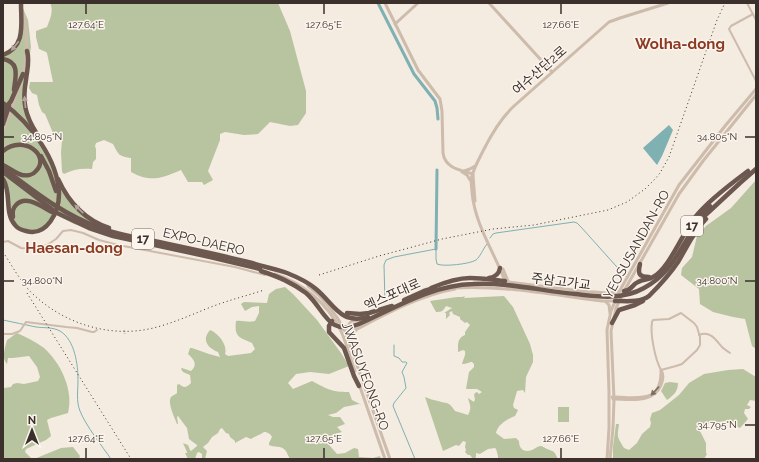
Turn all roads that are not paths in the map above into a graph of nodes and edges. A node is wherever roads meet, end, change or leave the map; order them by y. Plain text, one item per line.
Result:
1 (385, 3) edge
2 (418, 3) edge
3 (489, 3) edge
4 (668, 3) edge
5 (747, 3) edge
6 (20, 4) edge
7 (753, 14) junction
8 (756, 20) edge
9 (395, 24) junction
10 (27, 52) junction
11 (3, 55) edge
12 (3, 59) edge
13 (552, 72) junction
14 (23, 74) junction
15 (756, 81) edge
16 (756, 89) edge
17 (14, 95) junction
18 (756, 95) edge
19 (11, 101) junction
20 (3, 103) edge
21 (3, 113) edge
22 (3, 124) edge
23 (3, 132) edge
24 (31, 147) junction
25 (45, 150) junction
26 (3, 151) edge
27 (52, 163) junction
28 (477, 163) junction
29 (3, 165) edge
30 (756, 165) edge
31 (3, 168) edge
32 (457, 169) junction
33 (756, 169) edge
34 (463, 171) junction
35 (748, 171) junction
36 (3, 172) edge
37 (473, 174) junction
38 (3, 179) edge
39 (471, 183) junction
40 (725, 197) junction
41 (58, 203) junction
42 (89, 228) junction
43 (23, 230) junction
44 (125, 235) junction
45 (3, 242) edge
46 (640, 264) junction
47 (501, 268) junction
48 (262, 272) junction
49 (659, 272) junction
50 (276, 278) dead end
51 (297, 278) junction
52 (485, 281) junction
53 (507, 282) junction
54 (516, 283) junction
55 (466, 288) junction
56 (510, 289) junction
57 (435, 291) junction
58 (635, 291) junction
59 (621, 292) junction
60 (424, 293) junction
61 (646, 298) junction
62 (602, 301) junction
63 (617, 301) junction
64 (392, 306) junction
65 (347, 313) dead end
66 (610, 315) junction
67 (368, 318) junction
68 (332, 320) dead end
69 (612, 323) junction
70 (97, 330) dead end
71 (355, 330) junction
72 (3, 334) edge
73 (700, 336) junction
74 (730, 353) dead end
75 (358, 370) junction
76 (661, 370) junction
77 (359, 386) junction
78 (611, 398) junction
79 (385, 459) edge
80 (390, 459) edge
81 (607, 459) edge
82 (610, 459) edge

1 - 9 street
2 - 9 street
3 - 13 street
4 - 13 street, 여수산단2로
5 - 7 street
6 - 10 street
6 -> 11 highway
7 - 8 street
7 - 15 street
9 - 32 street
10 - 14 street
25 -> 10 highway
12 - 17 highway
13 - 28 street, 여수산단2로
14 - 17 highway
14 - 23 street
16 - 59 street, YEOSUSANDAN-RO
17 - 19 highway
18 - 46 street, YEOSUSANDAN-RO
19 - 21 highway
19 - 22 highway
20 - 25 highway
24 - 26 highway
24 - 29 highway
24 - 41 highway
25 - 27 highway
27 - 41 highway
44 -> 27 highway
28 - 34 street
28 - 37 street, 여수산단2로
30 - 35 highway, 17
31 - 44 highway, EXPO-DAERO / 17
32 - 34 street
32 - 39 street
33 - 40 highway, 17
34 - 37 street
35 - 49 highway
35 - 58 highway, 17
36 - 42 highway, EXPO-DAERO / 17
37 - 39 street, 여수산단2로
37 - 47 street
38 - 43 highway
39 - 47 street
40 - 58 highway, 17
40 - 61 highway
41 - 43 highway
42 - 43 highway
42 - 48 highway, EXPO-DAERO / 17
44 - 51 highway, EXPO-DAERO / 17
45 - 48 street
46 - 49 highway
46 - 59 street, YEOSUSANDAN-RO
47 - 52 highway
47 - 53 street
47 - 54 street
48 - 50 street
48 - 60 highway, 엑스포대로 / 17
48 - 77 street, JWASUYEONG-RO
49 - 59 highway
51 - 67 highway, 엑스포대로 / 17
51 - 75 street, JWASUYEONG-RO
52 - 53 highway
52 - 57 highway, 17
52 - 58 highway, 주삼고가교 / 17
52 - 60 highway, 엑스포대로 / 17
53 - 54 street
53 - 56 street
54 - 59 street
55 - 56 street
55 - 57 street
55 - 71 street
56 - 62 street
57 - 60 highway, 17
59 - 63 street, YEOSUSANDAN-RO
60 - 64 highway, 엑스포대로 / 17
61 - 63 highway
61 - 69 highway
62 - 63 street
62 - 66 street
63 - 66 street, YEOSUSANDAN-RO
63 - 69 street, YEOSUSANDAN-RO
64 - 65 highway
64 - 67 highway, 엑스포대로 / 17
66 - 78 street, YEOSUSANDAN-RO
67 - 71 street
68 - 77 highway
69 - 78 street, YEOSUSANDAN-RO
70 - 72 street
71 - 75 street
73 - 74 street
73 - 76 street
73 - 76 street
75 - 80 street, JWASUYEONG-RO
76 - 78 street
77 - 79 street, JWASUYEONG-RO
78 - 81 street, YEOSUSANDAN-RO
78 - 82 street, YEOSUSANDAN-RO

